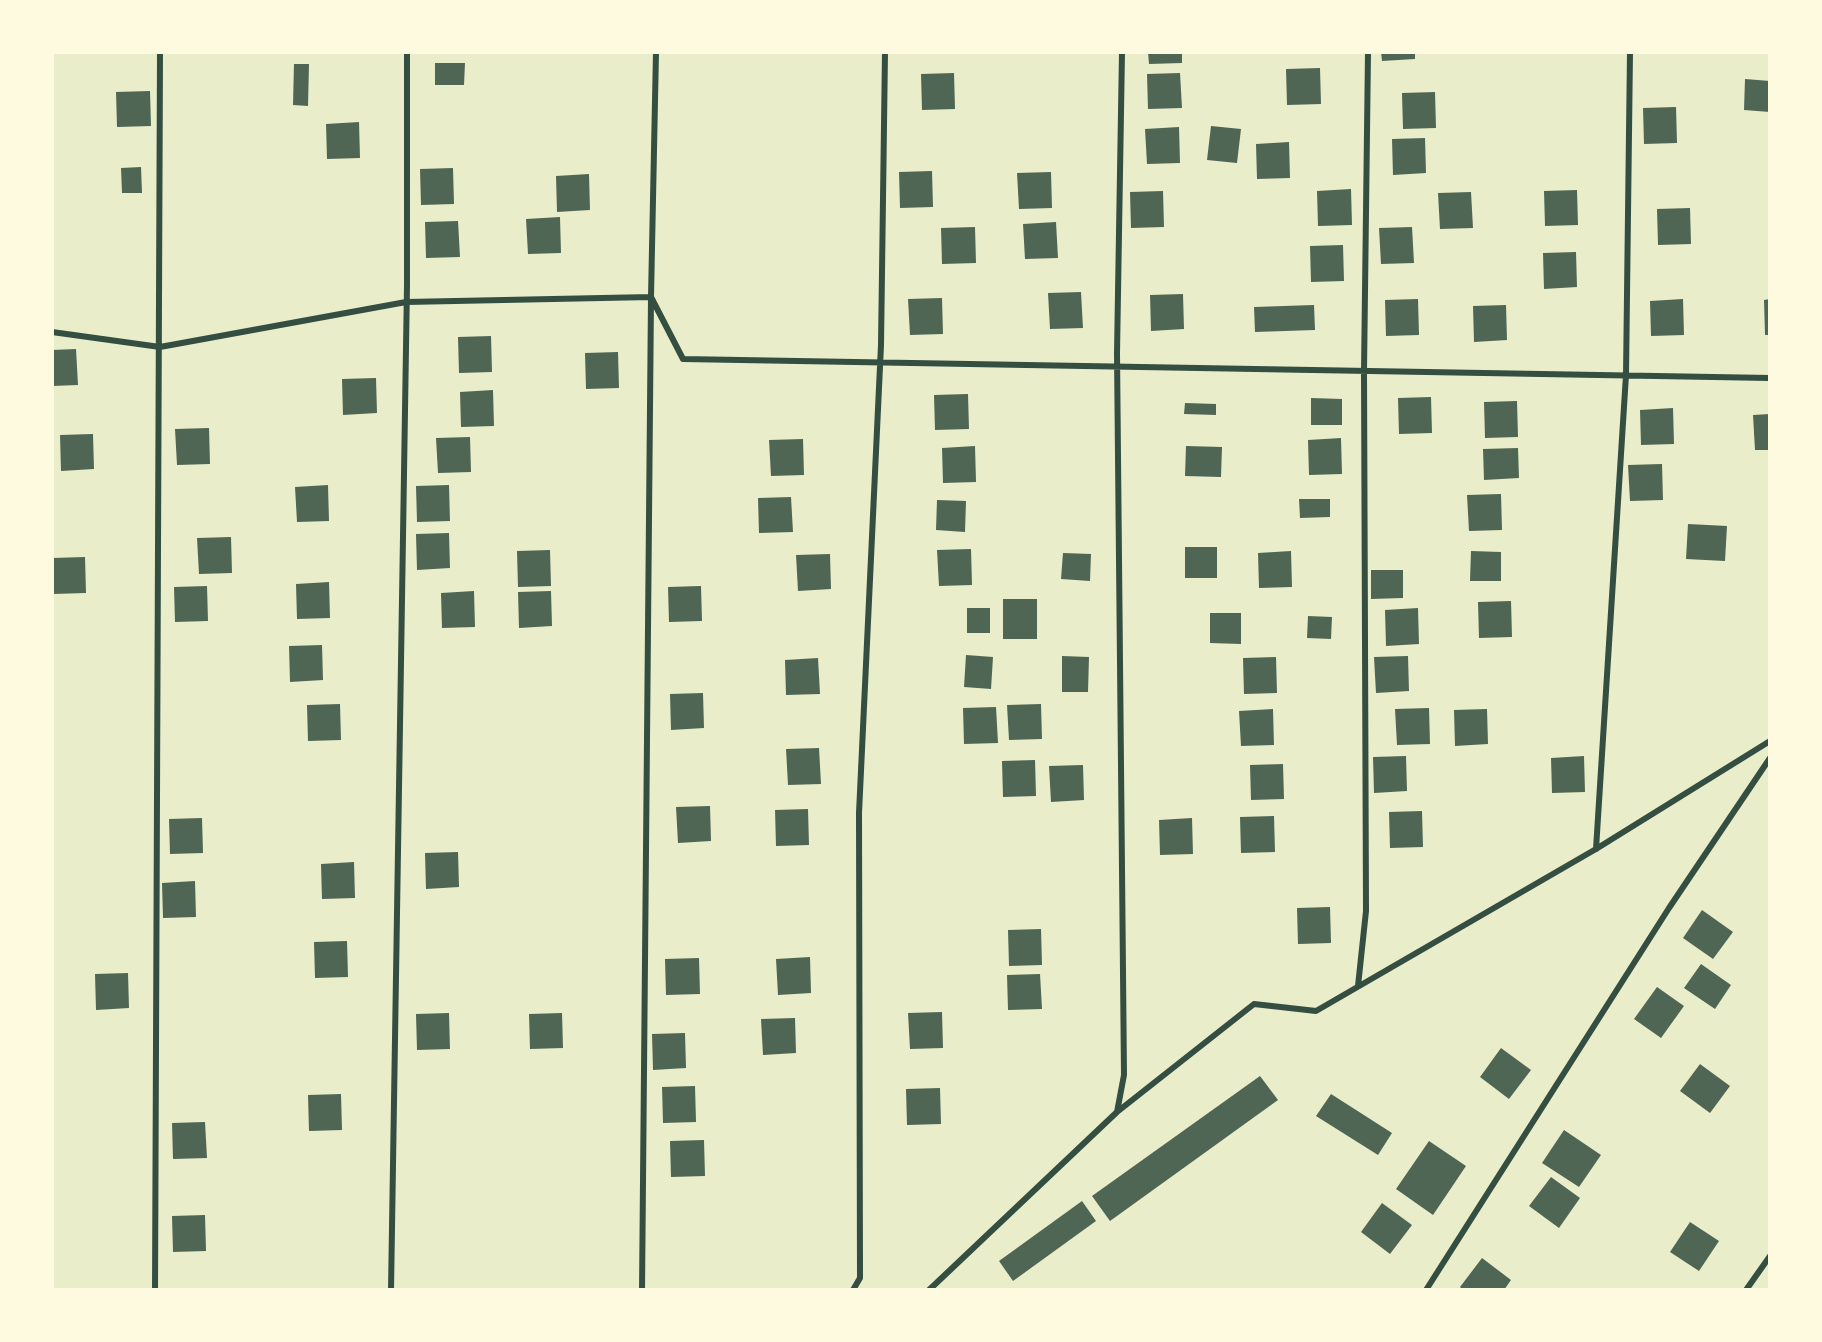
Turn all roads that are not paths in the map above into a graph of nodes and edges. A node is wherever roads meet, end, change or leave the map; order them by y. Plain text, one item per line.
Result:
1 (160, 52) edge
2 (407, 52) edge
3 (656, 52) edge
4 (885, 52) edge
5 (1122, 52) edge
6 (1368, 52) edge
7 (1630, 52) edge
8 (651, 297) junction
9 (406, 302) junction
10 (52, 332) edge
11 (160, 347) junction
12 (880, 362) junction
13 (1117, 367) junction
14 (1364, 371) junction
15 (1626, 375) junction
16 (1770, 378) edge
17 (1770, 741) edge
18 (1770, 758) edge
19 (1596, 849) junction
20 (1358, 986) junction
21 (1117, 1112) junction
22 (1770, 1256) edge
23 (155, 1290) edge
24 (391, 1290) edge
25 (642, 1290) edge
26 (853, 1290) edge
27 (929, 1290) edge
28 (1426, 1290) edge
29 (1746, 1290) edge

1 - 11 street
2 - 9 street
3 - 8 street
4 - 12 street
5 - 13 street
6 - 14 street
7 - 15 street
8 - 9 street
8 - 12 street
8 - 25 street
9 - 11 street
9 - 24 street
10 - 11 street
11 - 23 street
12 - 13 street
12 - 26 street
13 - 14 street
13 - 21 street
14 - 15 street
14 - 20 street
15 - 16 street
15 - 19 street
17 - 19 street
18 - 28 street
19 - 20 street
20 - 21 street
21 - 27 street
22 - 29 street

